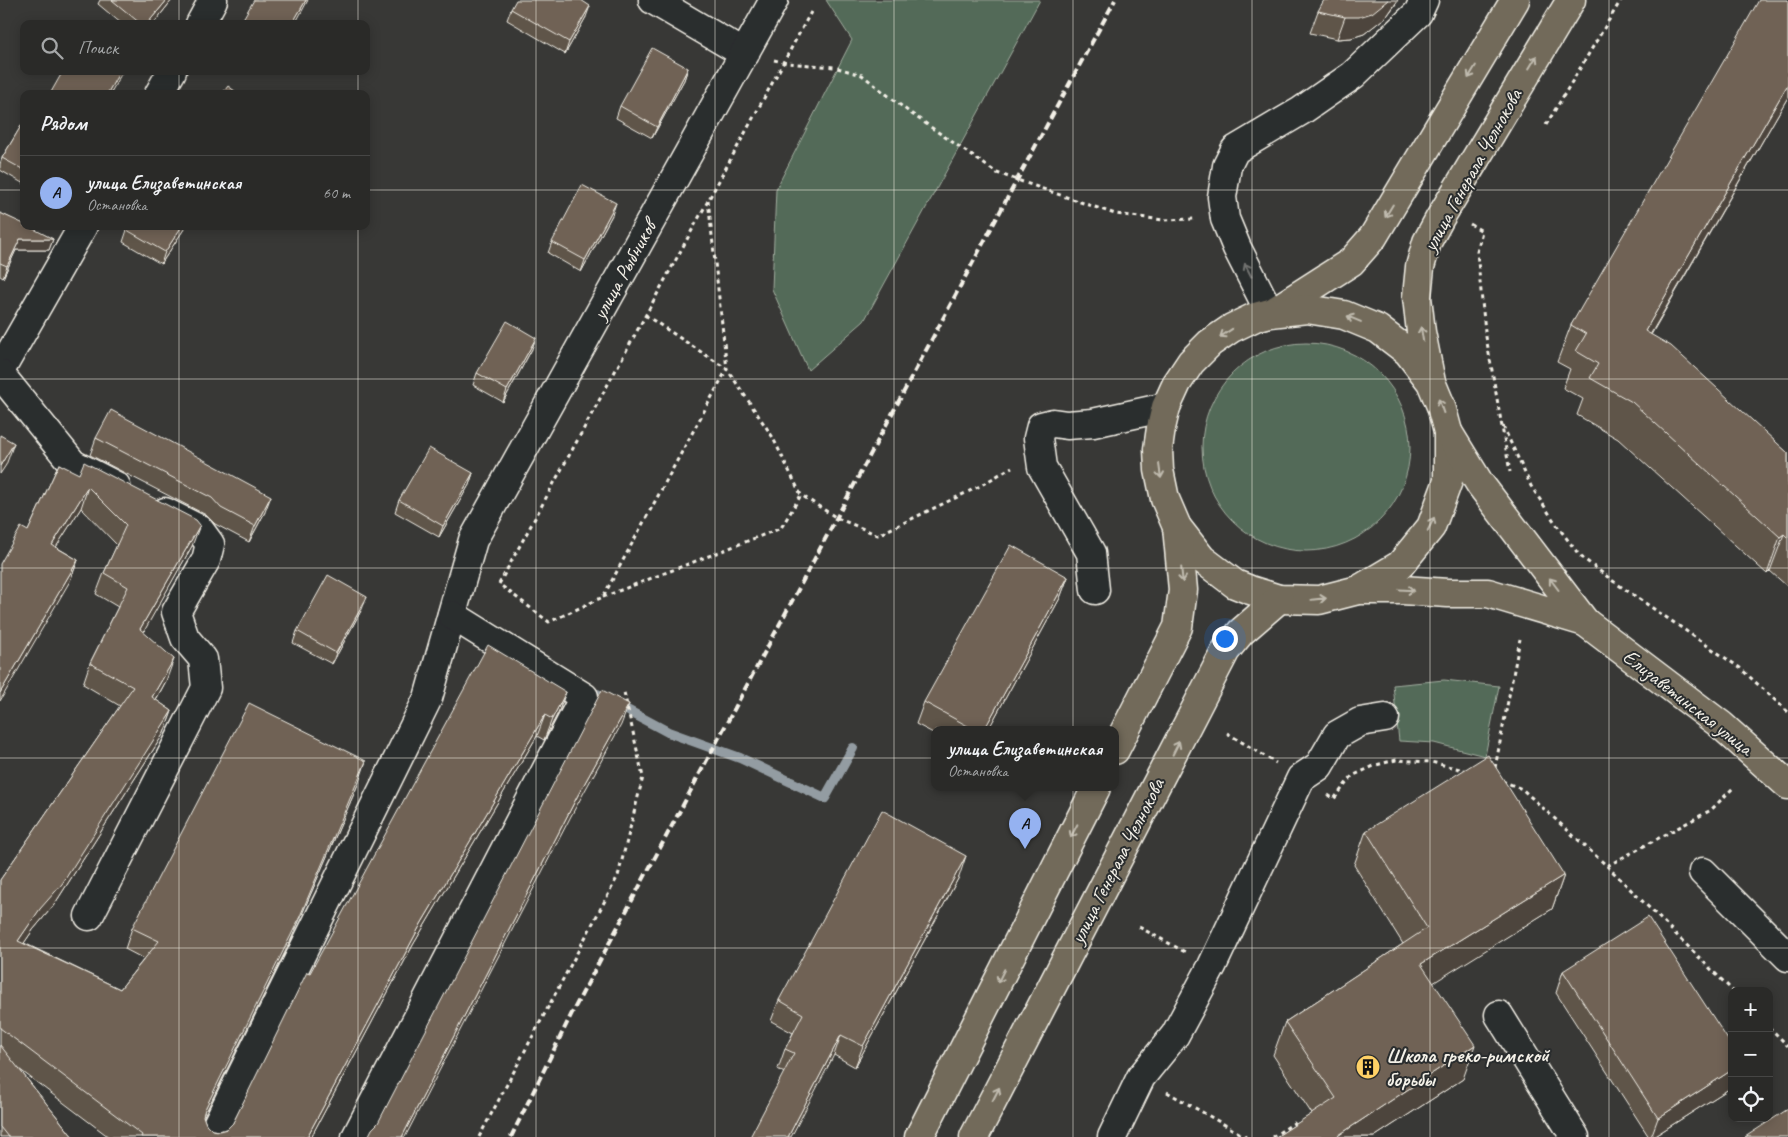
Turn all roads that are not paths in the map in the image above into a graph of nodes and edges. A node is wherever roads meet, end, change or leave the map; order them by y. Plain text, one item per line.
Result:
1 (213, 0) edge
2 (653, 0) edge
3 (774, 0) edge
4 (1424, 0) edge
5 (1515, 0) edge
6 (1571, 0) edge
7 (202, 20) edge
8 (745, 54) junction
9 (170, 75) edge
10 (162, 90) edge
11 (81, 230) edge
12 (1270, 313) junction
13 (0, 373) edge
14 (1430, 382) junction
15 (1166, 407) junction
16 (1448, 432) junction
17 (1177, 527) junction
18 (1095, 590) dead end
19 (1358, 590) junction
20 (1279, 599) junction
21 (452, 615) junction
22 (1585, 622) junction
23 (1385, 718) dead end
24 (1119, 742) edge
25 (1788, 785) edge
26 (1094, 791) edge
27 (1703, 872) dead end
28 (89, 916) dead end
29 (1788, 957) edge
30 (1499, 1015) dead end
31 (211, 1137) edge
32 (356, 1137) edge
33 (918, 1137) edge
34 (974, 1137) edge
35 (1112, 1137) edge
36 (1575, 1137) edge

1 - 7 street
2 - 8 street
3 - 8 street, улица Рыбников
12 -> 4 street
5 -> 12 main road, улица Генерала Челнокова
14 -> 6 main road, улица Генерала Челнокова
8 - 21 street, улица Рыбников
9 - 10 street
11 - 13 street
14 -> 12 main road, улица Генерала Челнокова
12 -> 15 main road, улица Генерала Челнокова
13 - 28 street
16 -> 14 main road, улица Генерала Челнокова
15 -> 17 main road, улица Генерала Челнокова
15 - 18 street
19 -> 16 main road, улица Генерала Челнокова
22 -> 16 main road, Елизаветинская улица
17 - 20 main road, улица Генерала Челнокова
17 -> 24 main road, улица Генерала Челнокова
20 -> 19 main road, улица Генерала Челнокова
19 -> 22 main road, Елизаветинская улица
34 -> 20 main road, улица Генерала Челнокова
21 - 31 street, улица Рыбников
21 - 32 street
22 - 25 main road, Елизаветинская улица
23 - 35 street
26 -> 33 main road
27 - 29 street
30 - 36 street

